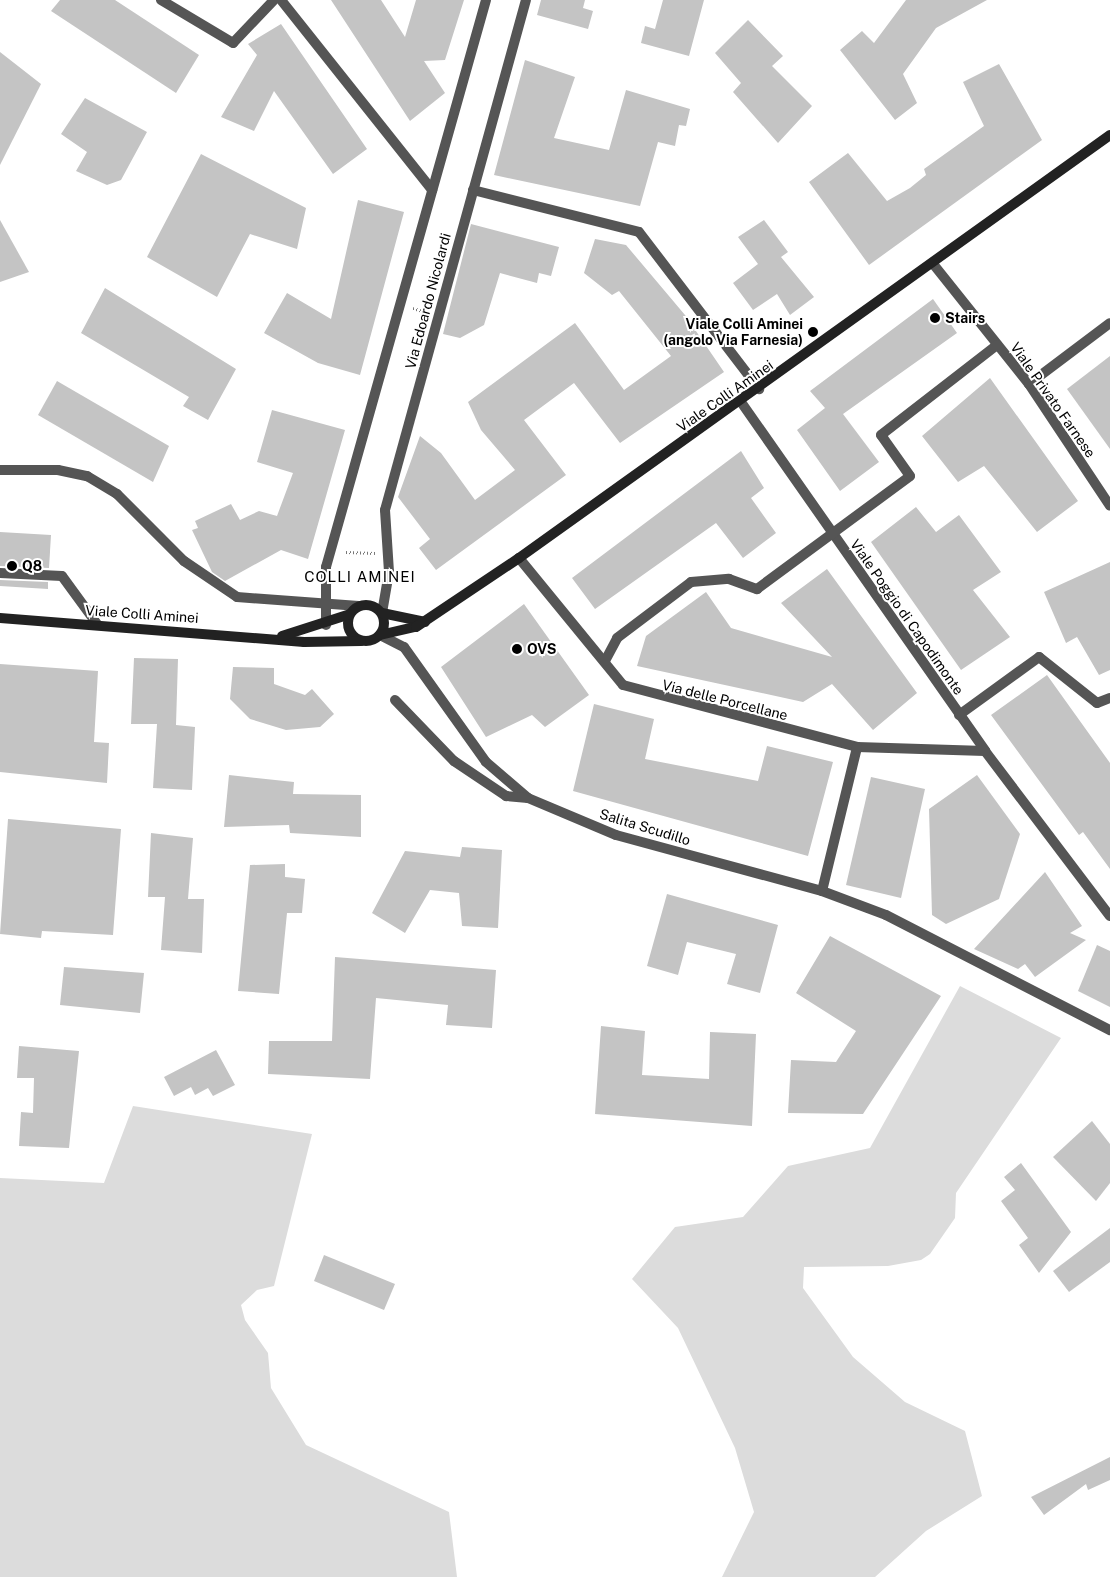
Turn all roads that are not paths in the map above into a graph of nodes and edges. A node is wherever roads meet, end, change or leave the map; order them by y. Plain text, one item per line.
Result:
1 (161, 0) edge
2 (274, 0) edge
3 (282, 0) edge
4 (486, 0) edge
5 (526, 0) edge
6 (1110, 135) edge
7 (432, 190) junction
8 (473, 190) junction
9 (934, 265) junction
10 (1110, 323) edge
11 (997, 345) junction
12 (1029, 384) junction
13 (759, 389) junction
14 (741, 402) junction
15 (0, 470) edge
16 (1110, 506) edge
17 (834, 536) junction
18 (519, 558) junction
19 (0, 573) edge
20 (328, 603) junction
21 (359, 606) junction
22 (382, 613) junction
23 (350, 614) junction
24 (0, 618) edge
25 (426, 622) junction
26 (96, 624) junction
27 (326, 625) junction
28 (380, 635) junction
29 (281, 637) junction
30 (361, 640) junction
31 (605, 661) junction
32 (1110, 698) edge
33 (395, 700) dead end
34 (959, 715) junction
35 (857, 747) junction
36 (984, 751) junction
37 (528, 798) junction
38 (822, 891) junction
39 (1110, 916) edge
40 (1110, 1030) edge

1 - 2 street
3 - 7 street
4 - 7 street, Via Edoardo Nicolardi
5 - 8 street, Via Edoardo Nicolardi
6 - 9 main road, Viale Colli Aminei
7 - 20 street, Via Edoardo Nicolardi
8 - 13 street
8 - 22 street, Via Edoardo Nicolardi
9 - 11 street, Viale Privato Farnese
9 - 13 main road, Viale Colli Aminei
10 - 12 street
11 - 12 street, Viale Privato Farnese
11 - 17 street
12 - 16 street, Viale Privato Farnese
13 - 14 main road, Viale Colli Aminei
14 - 17 street, Viale Poggio di Capodimonte
14 - 18 main road, Viale Colli Aminei
15 - 20 street
17 - 31 street
17 - 34 street, Viale Poggio di Capodimonte
18 - 25 main road, Viale Colli Aminei
18 - 31 street, Via delle Porcellane
19 - 26 street
20 - 21 street
20 - 23 street
20 - 27 street, Via Edoardo Nicolardi
21 - 22 main road
21 - 23 main road
22 - 25 main road
22 - 28 main road
23 - 27 main road, Viale Colli Aminei
23 - 30 main road
24 - 26 main road, Viale Colli Aminei
25 - 28 main road, Viale Colli Aminei
26 - 29 main road, Viale Colli Aminei
27 - 29 main road, Viale Colli Aminei
28 - 30 main road
28 - 37 street, Salita Scudillo
29 - 30 main road, Viale Colli Aminei
31 - 35 street, Via delle Porcellane
32 - 34 street
33 - 37 street
34 - 36 street, Viale Poggio di Capodimonte
35 - 36 street, Via delle Porcellane
35 - 38 street
36 - 39 street, Viale Poggio di Capodimonte
37 - 38 street, Salita Scudillo
38 - 40 street, Salita Scudillo

